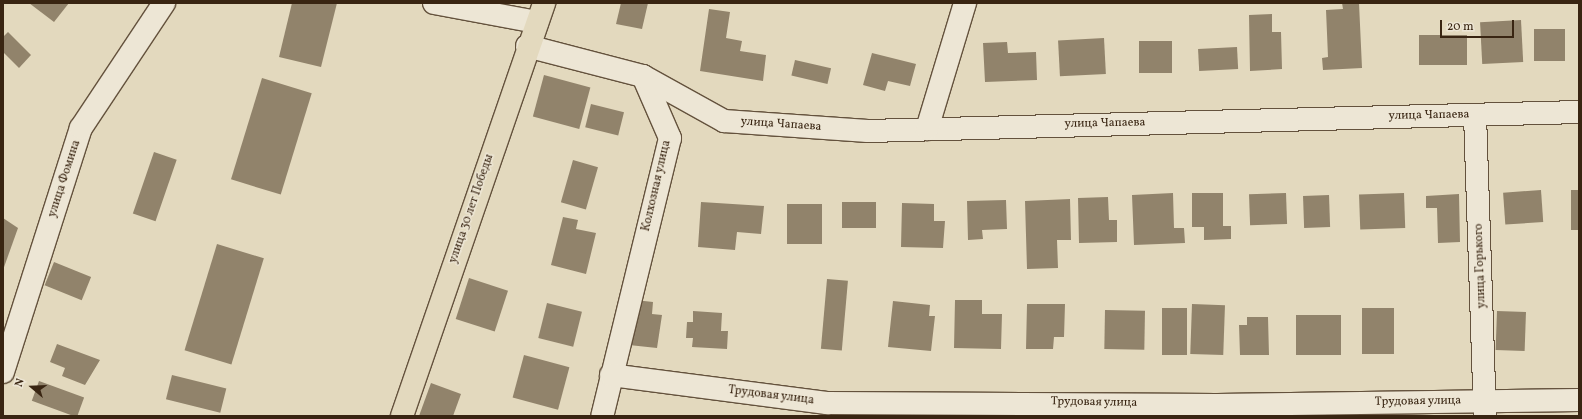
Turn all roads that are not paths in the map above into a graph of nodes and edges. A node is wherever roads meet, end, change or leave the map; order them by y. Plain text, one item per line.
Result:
1 (164, 3) edge
2 (434, 3) edge
3 (965, 3) edge
4 (540, 13) edge
5 (527, 46) junction
6 (643, 76) junction
7 (1579, 112) edge
8 (1475, 115) junction
9 (927, 129) junction
10 (3, 372) edge
11 (611, 375) junction
12 (1579, 400) edge
13 (1486, 409) edge
14 (826, 410) edge
15 (402, 416) edge
16 (602, 416) edge

1 - 10 street, улица Фомина
2 - 4 street
3 - 9 street
4 - 5 main road, улица 30 лет Победы
5 - 6 street
5 - 15 main road, улица 30 лет Победы
6 - 9 street, улица Чапаева
6 - 11 street, Колхозная улица
7 - 8 street, улица Чапаева
8 - 9 street, улица Чапаева
8 - 13 street, улица Горького
11 - 14 street, Трудовая улица
11 - 16 street, Колхозная улица
12 - 13 street, Трудовая улица
13 - 14 street, Трудовая улица

